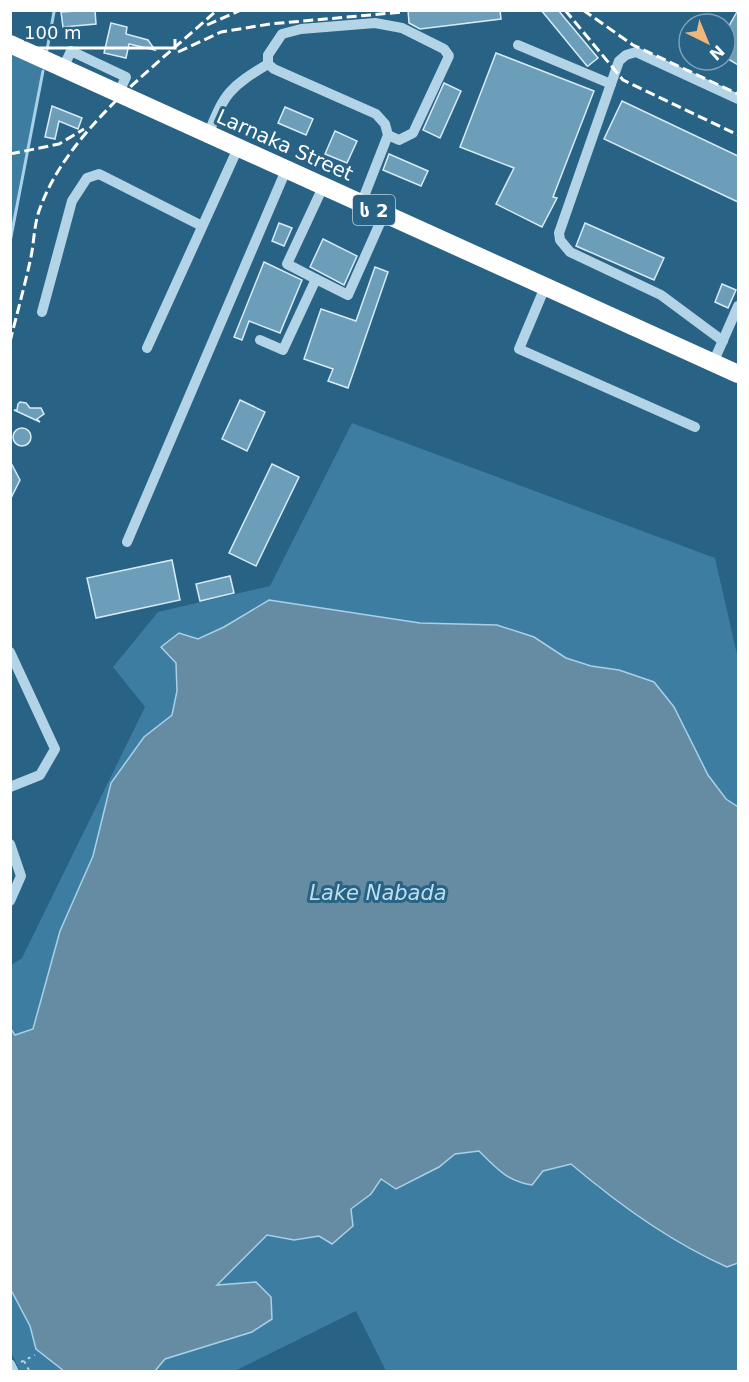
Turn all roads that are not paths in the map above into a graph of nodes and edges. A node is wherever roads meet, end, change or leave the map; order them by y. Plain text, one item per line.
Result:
1 (518, 45) dead end
2 (11, 48) edge
3 (268, 64) junction
4 (611, 84) junction
5 (738, 99) edge
6 (208, 135) junction
7 (388, 135) junction
8 (238, 148) junction
9 (286, 170) junction
10 (323, 187) junction
11 (361, 204) junction
12 (384, 214) junction
13 (202, 226) junction
14 (315, 279) junction
15 (545, 287) junction
16 (738, 306) edge
17 (42, 312) dead end
18 (260, 340) dead end
19 (723, 341) junction
20 (147, 348) dead end
21 (713, 363) junction
22 (738, 374) edge
23 (696, 427) dead end
24 (127, 542) dead end
25 (10, 652) edge
26 (10, 787) edge
27 (10, 844) edge
28 (21, 876) junction
29 (10, 881) edge
30 (10, 901) edge

1 - 4 lane
2 - 6 highway, Larnaka Street / ს 2
3 - 6 lane
3 - 7 lane
3 - 7 lane
4 - 5 lane
4 - 19 lane
6 - 8 highway, Larnaka Street / ს 2
7 - 11 lane
8 - 9 highway, Larnaka Street / ს 2
8 - 13 lane
9 - 10 highway, Larnaka Street / ს 2
9 - 24 lane
10 - 11 highway, Larnaka Street / ს 2
10 - 14 lane
11 - 12 highway, Larnaka Street / ს 2
12 - 14 lane
12 - 15 highway, Larnaka Street / ს 2
13 - 17 lane
13 - 20 lane
14 - 18 lane
15 - 21 highway, Larnaka Street / ს 2
15 - 23 lane
16 - 19 lane
19 - 21 lane
21 - 22 highway, Larnaka Street / ს 2
25 - 26 lane
27 - 28 lane
28 - 29 lane
28 - 30 lane

